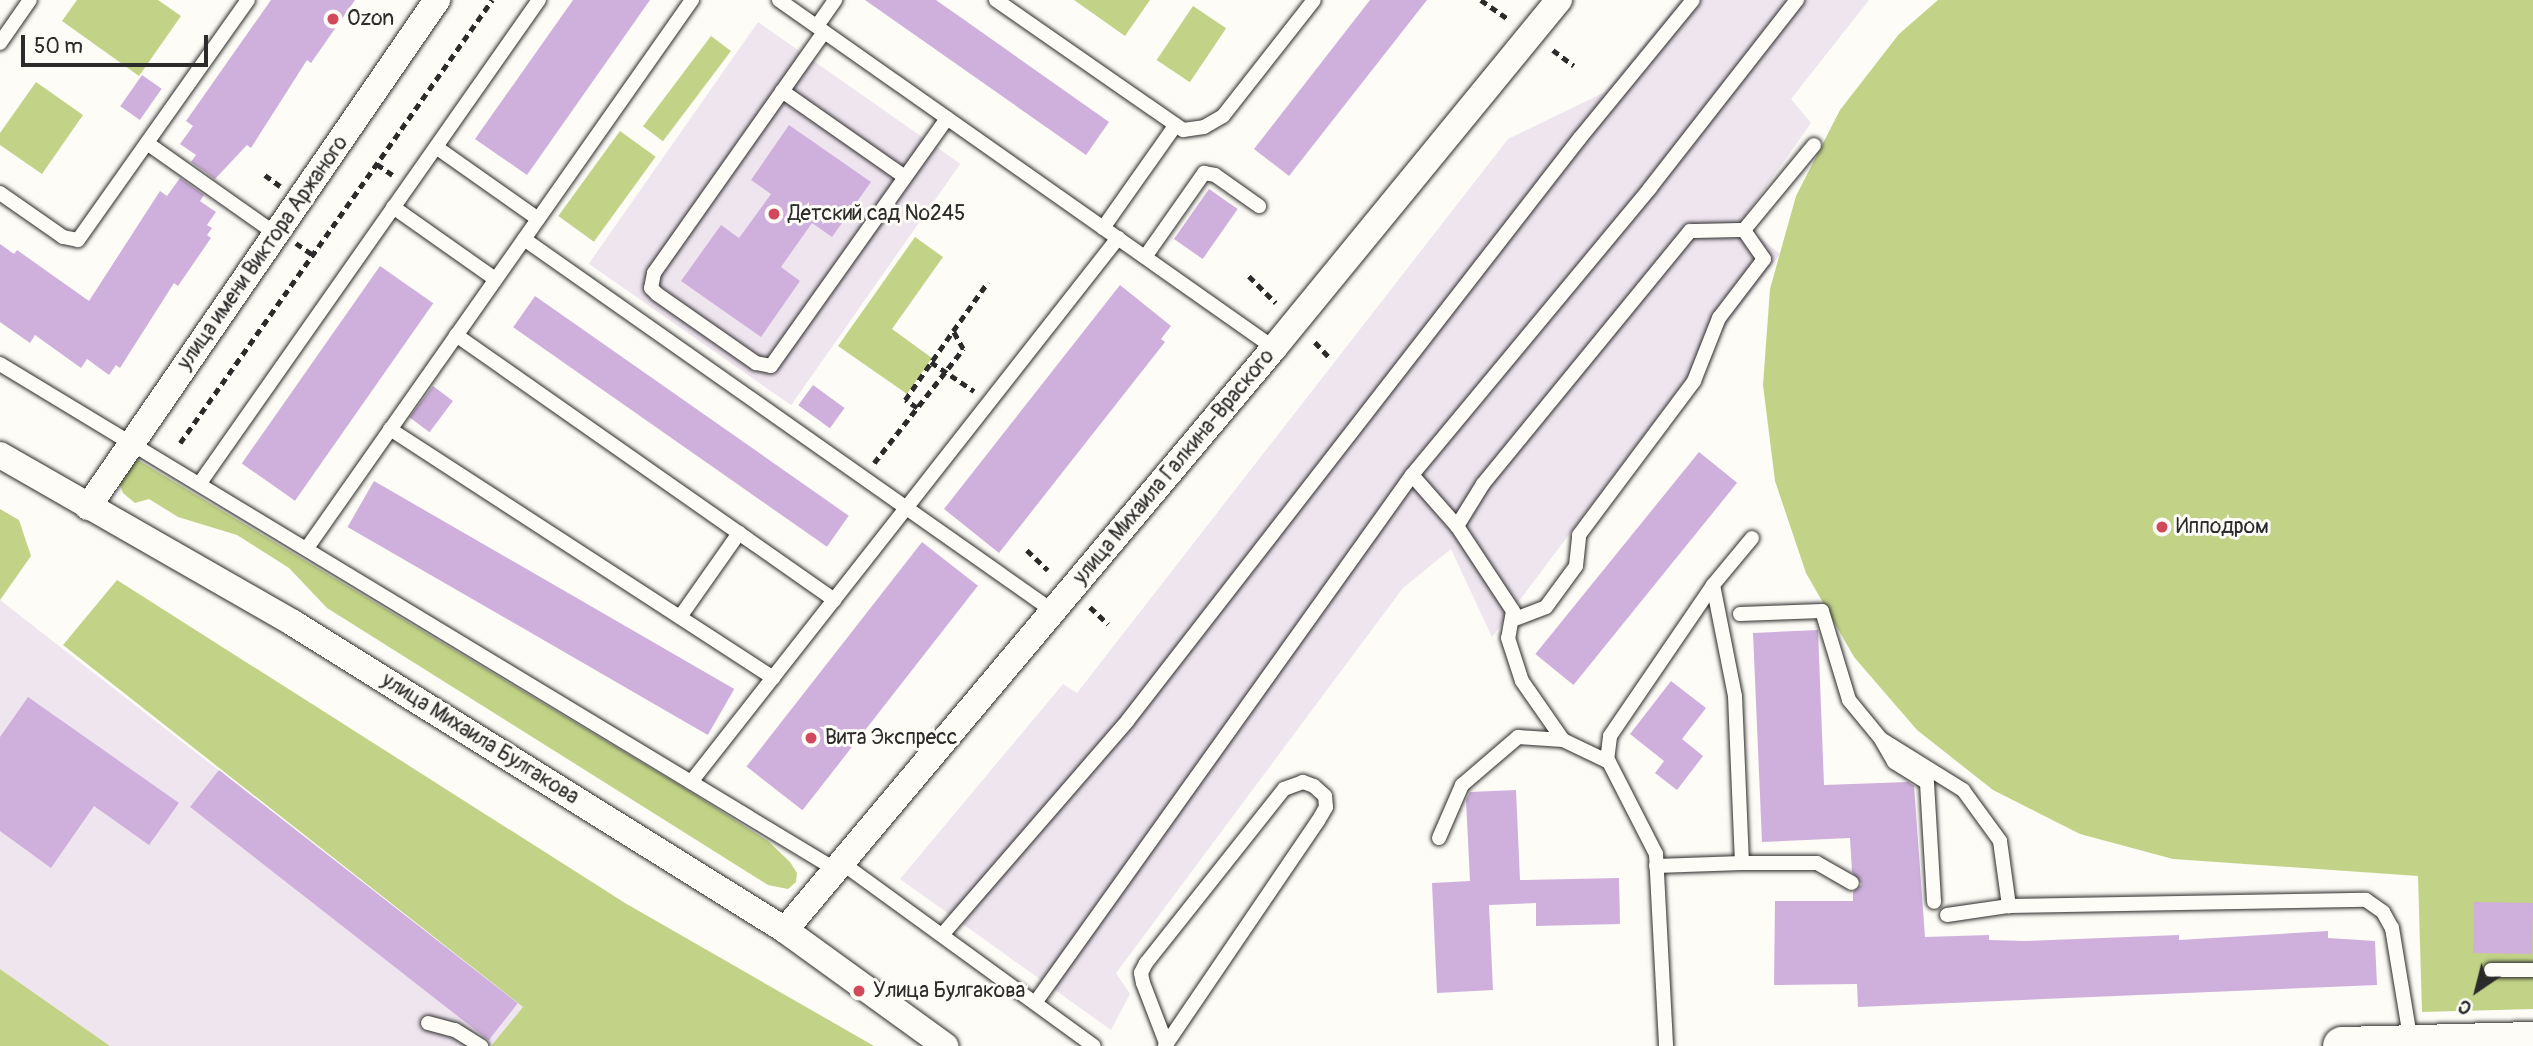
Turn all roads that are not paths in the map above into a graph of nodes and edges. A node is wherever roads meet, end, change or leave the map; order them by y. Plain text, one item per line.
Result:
1 (30, 0) edge
2 (248, 0) edge
3 (437, 0) edge
4 (539, 0) edge
5 (692, 0) edge
6 (779, 0) edge
7 (835, 0) edge
8 (996, 0) edge
9 (1314, 0) edge
10 (1559, 0) edge
11 (1693, 0) edge
12 (1797, 0) edge
13 (820, 29) junction
14 (0, 43) edge
15 (782, 90) junction
16 (947, 118) junction
17 (1175, 126) junction
18 (147, 144) junction
19 (1814, 145) dead end
20 (436, 147) junction
21 (905, 177) junction
22 (0, 192) edge
23 (1259, 206) dead end
24 (393, 208) junction
25 (538, 219) junction
26 (1103, 228) junction
27 (1744, 230) junction
28 (276, 234) junction
29 (1118, 238) junction
30 (524, 239) junction
31 (1145, 257) junction
32 (495, 279) junction
33 (456, 335) junction
34 (1274, 348) junction
35 (0, 364) edge
36 (390, 429) junction
37 (133, 442) junction
38 (0, 455) edge
39 (1412, 475) junction
40 (200, 483) junction
41 (88, 507) junction
42 (906, 508) junction
43 (1457, 526) junction
44 (739, 533) junction
45 (1752, 538) dead end
46 (307, 548) junction
47 (1713, 585) junction
48 (834, 600) junction
49 (1053, 611) junction
50 (1740, 614) dead end
51 (680, 617) junction
52 (1514, 619) junction
53 (773, 678) junction
54 (1881, 739) junction
55 (1563, 740) junction
56 (1607, 761) junction
57 (691, 782) junction
58 (1439, 838) dead end
59 (1742, 863) junction
60 (839, 866) junction
61 (1656, 866) junction
62 (1852, 883) dead end
63 (1934, 902) dead end
64 (2009, 906) junction
65 (1947, 915) dead end
66 (785, 930) junction
67 (942, 935) junction
68 (2490, 970) dead end
69 (2533, 970) edge
70 (1035, 1003) junction
71 (428, 1023) dead end
72 (2533, 1041) edge
73 (1166, 1045) edge
74 (2411, 1045) edge
75 (481, 1046) edge
76 (945, 1046) edge
77 (1094, 1046) edge
78 (1666, 1046) edge
79 (2342, 1046) edge

1 - 14 lane
2 - 18 lane
3 - 28 street, улица имени Виктора Аржаного
4 - 20 lane
5 - 25 lane
6 - 13 lane
7 - 13 lane
8 - 17 lane
9 - 17 lane
10 - 34 street, улица Михаила Галкина-Враского
11 - 67 lane
12 - 39 lane
13 - 15 lane
13 - 16 lane
15 - 21 lane
15 - 21 lane
16 - 21 lane
16 - 26 lane
17 - 26 lane
18 - 22 lane
18 - 28 lane
19 - 27 lane
20 - 24 lane
20 - 25 lane
23 - 31 lane
24 - 32 lane
24 - 40 lane
25 - 30 lane
26 - 29 lane
27 - 43 lane
27 - 52 lane
28 - 37 street, улица имени Виктора Аржаного
29 - 31 lane
29 - 42 lane
30 - 32 lane
30 - 42 lane
31 - 34 lane
32 - 33 lane
33 - 36 lane
33 - 44 lane
34 - 49 street, улица Михаила Галкина-Враского
35 - 37 lane
36 - 46 lane
36 - 51 lane
37 - 40 lane
37 - 41 street, улица имени Виктора Аржаного
38 - 41 street, улица Михаила Булгакова
39 - 43 lane
39 - 70 lane
40 - 46 lane
41 - 66 street, улица Михаила Булгакова
42 - 48 lane
42 - 49 lane
43 - 52 lane
44 - 48 lane
44 - 51 lane
45 - 47 lane
46 - 57 lane
47 - 56 lane
47 - 59 lane
48 - 53 lane
49 - 60 street, улица Михаила Галкина-Враского
50 - 54 lane
51 - 53 lane
52 - 55 lane
53 - 57 lane
54 - 63 lane
54 - 64 lane
55 - 56 lane
55 - 58 lane
56 - 61 lane
57 - 60 lane
59 - 61 lane
59 - 62 lane
60 - 66 street, улица Михаила Галкина-Враского
60 - 67 lane
61 - 78 lane
64 - 65 lane
64 - 74 lane
66 - 76 street, улица Михаила Булгакова
67 - 70 lane
68 - 69 lane
70 - 77 lane
71 - 75 lane
72 - 74 street
73 - 73 lane
74 - 79 street

